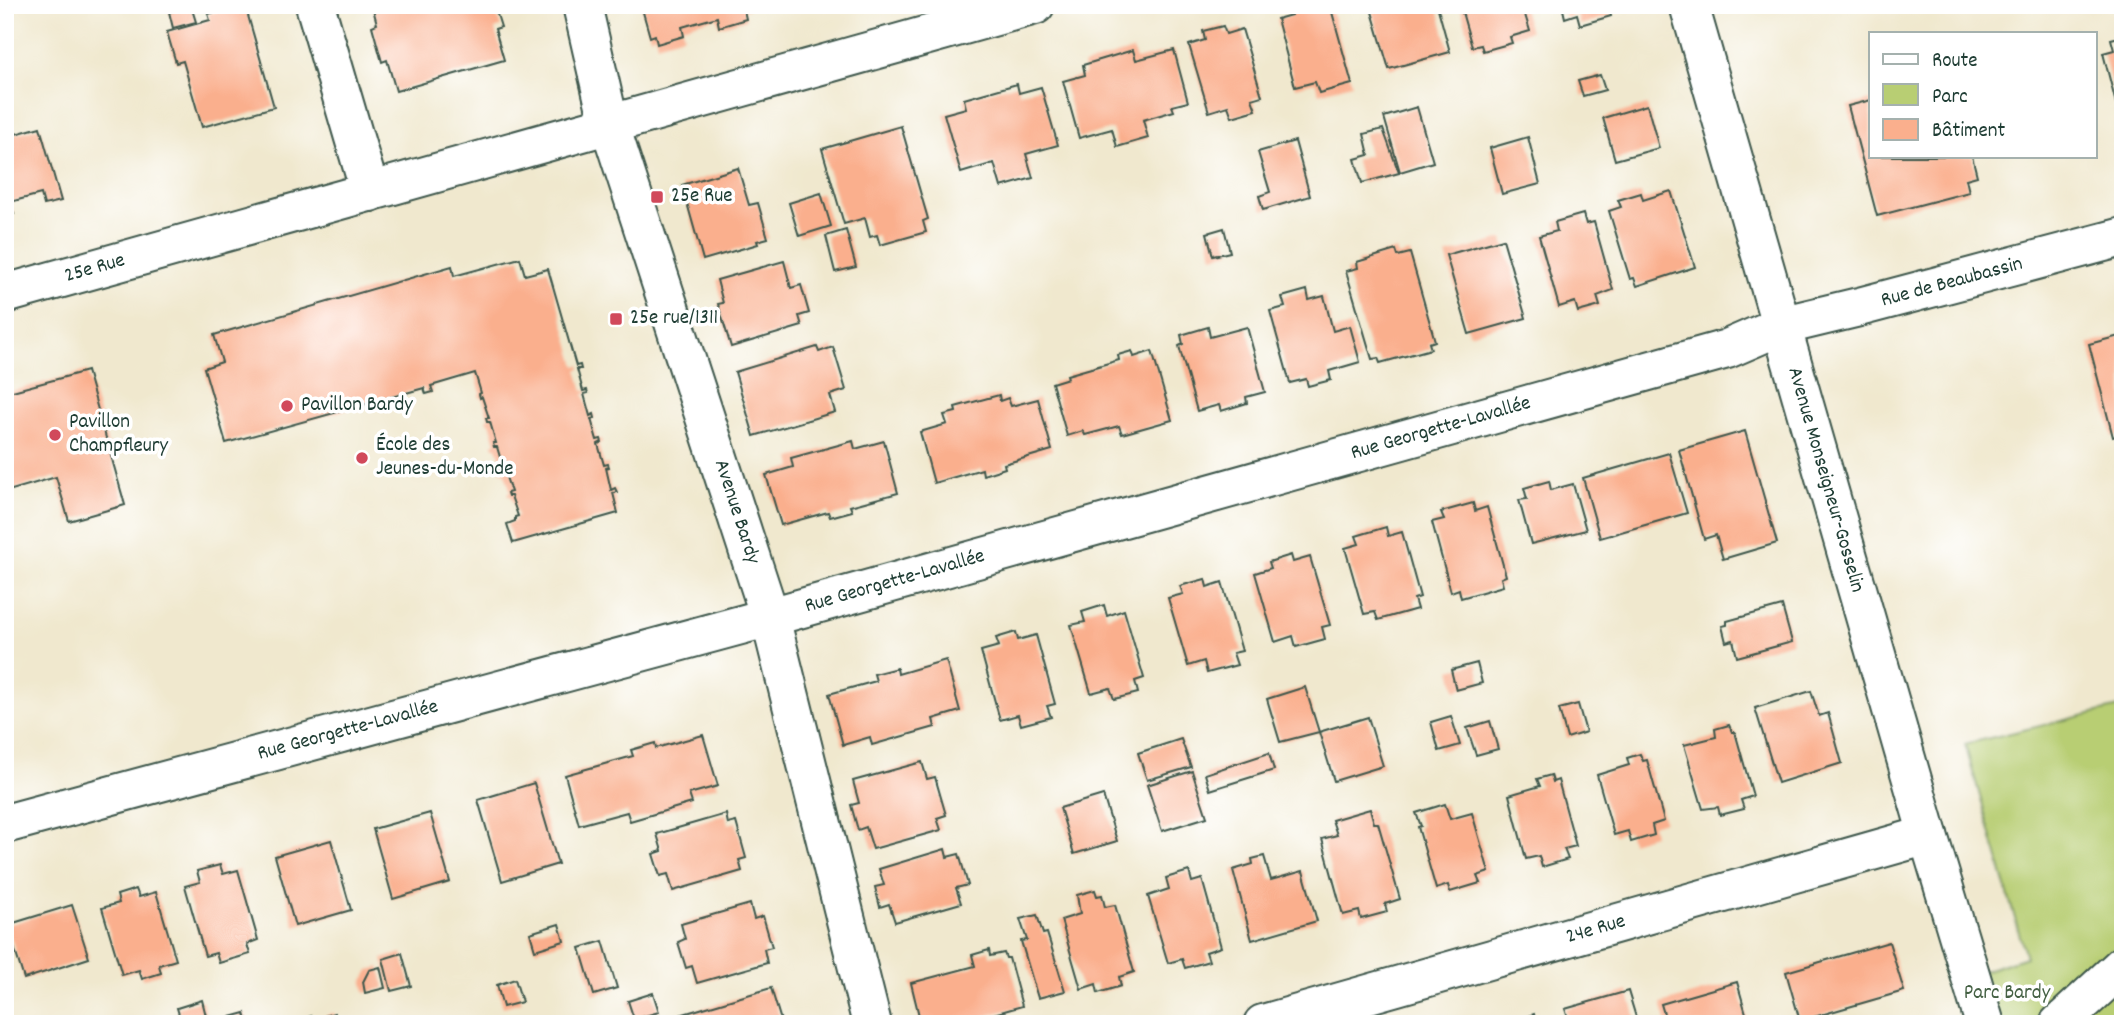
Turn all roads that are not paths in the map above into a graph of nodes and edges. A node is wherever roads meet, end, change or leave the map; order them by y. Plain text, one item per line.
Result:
1 (316, 5) edge
2 (582, 5) edge
3 (1035, 5) edge
4 (1689, 5) edge
5 (609, 123) junction
6 (370, 192) junction
7 (2123, 237) edge
8 (5, 294) edge
9 (1780, 326) junction
10 (770, 617) junction
11 (5, 824) edge
12 (1928, 835) junction
13 (2123, 965) edge
14 (872, 1024) edge
15 (1263, 1024) edge
16 (1985, 1024) edge
17 (2059, 1024) edge

1 - 6 street
2 - 5 street, Avenue Bardy
3 - 5 street, 25e Rue
4 - 9 street, Avenue Monseigneur-Gosselin
5 - 6 street, 25e Rue
5 - 10 street, Avenue Bardy
6 - 8 street, 25e Rue
7 - 9 street, Rue de Beaubassin
9 - 10 street, Rue Georgette-Lavallée
9 - 12 street, Avenue Monseigneur-Gosselin
10 - 11 street, Rue Georgette-Lavallée
10 - 14 street, Avenue Bardy
12 - 15 street, 24e Rue
12 - 16 street, Avenue Monseigneur-Gosselin
13 - 17 street

